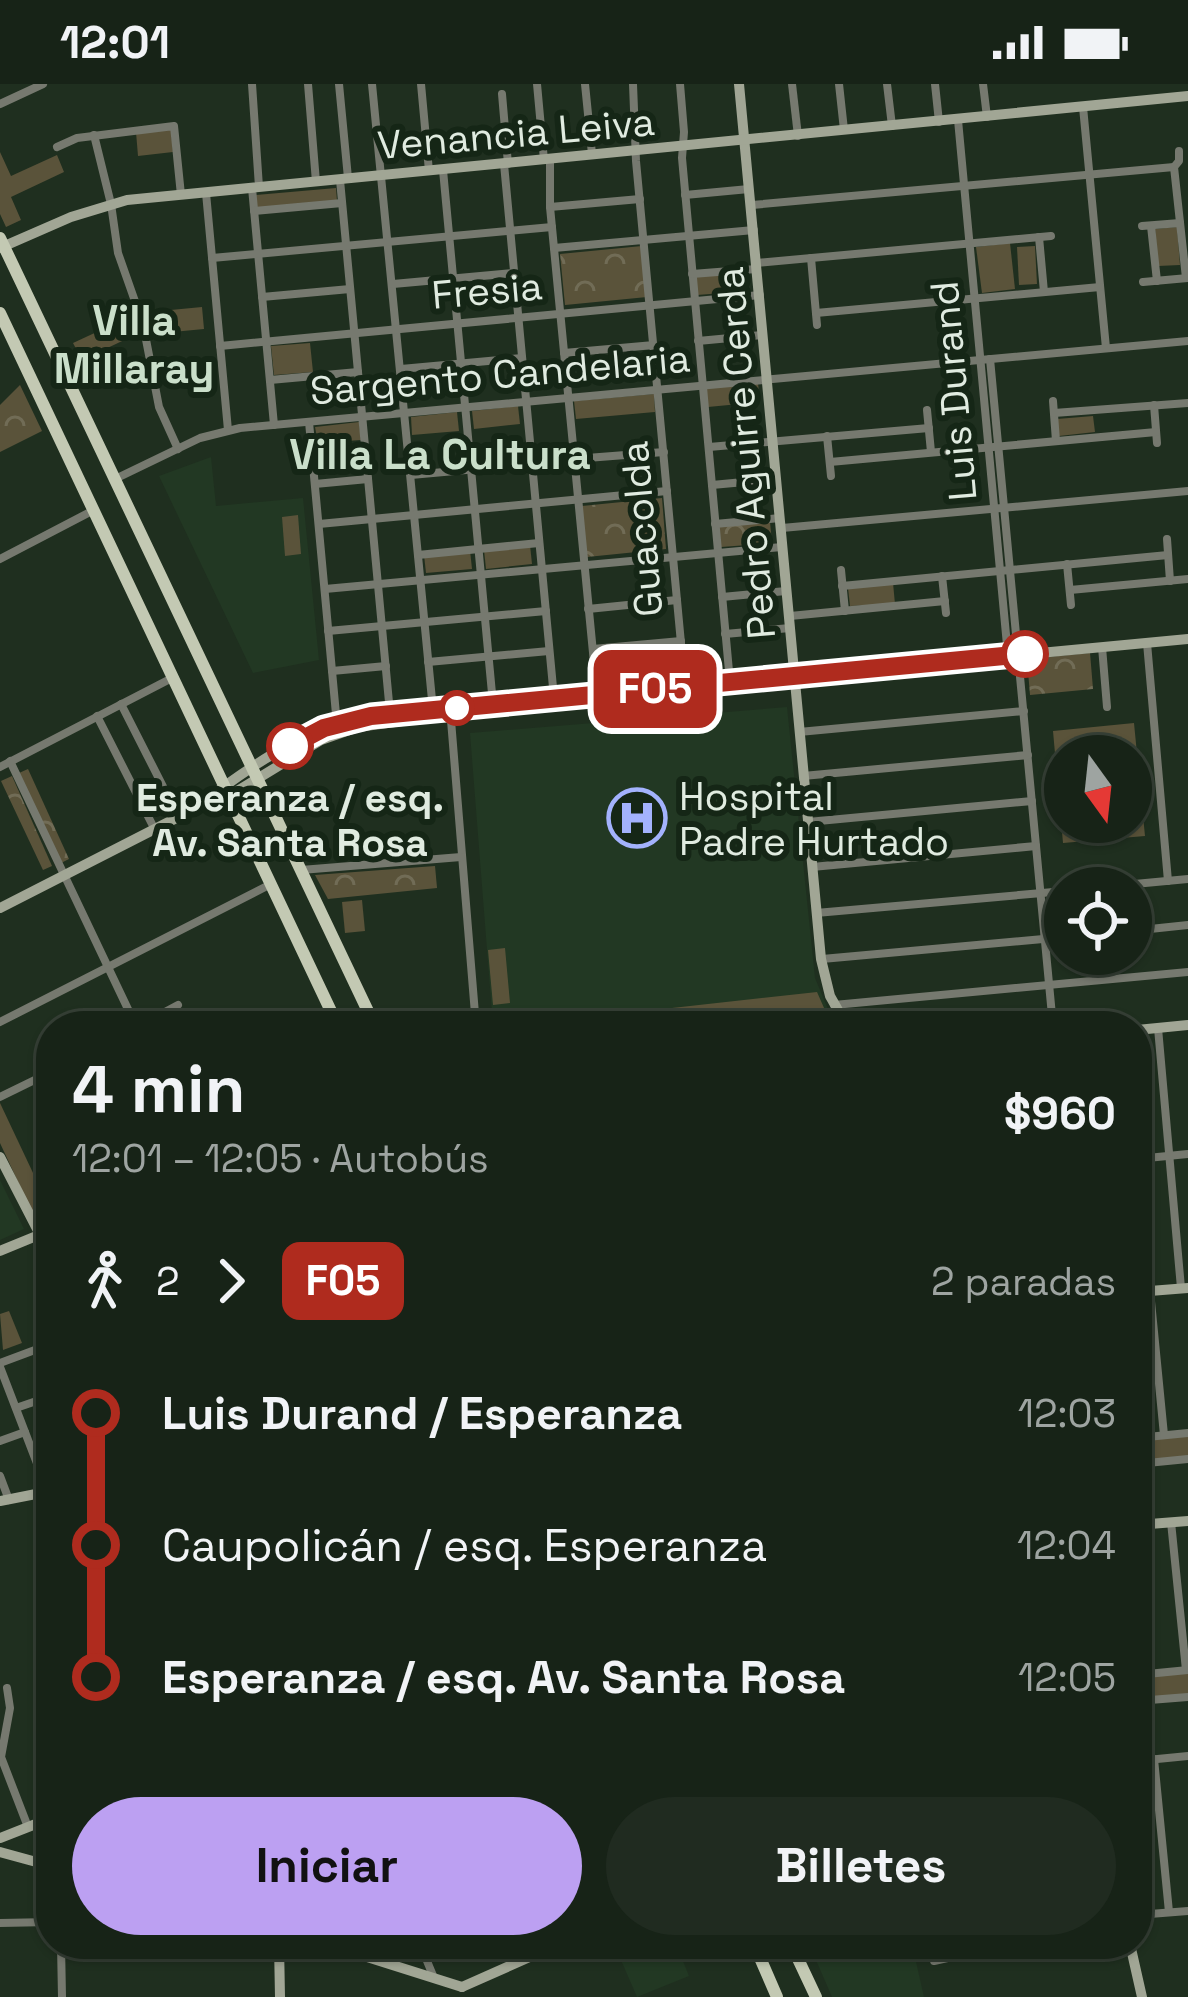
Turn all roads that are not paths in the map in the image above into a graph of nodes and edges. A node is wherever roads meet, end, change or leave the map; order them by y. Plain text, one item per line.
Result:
1 (43, 84) edge
2 (252, 84) edge
3 (308, 84) edge
4 (339, 84) edge
5 (372, 84) edge
6 (421, 84) edge
7 (537, 84) edge
8 (585, 84) edge
9 (633, 84) edge
10 (680, 84) edge
11 (739, 84) edge
12 (792, 84) edge
13 (839, 84) edge
14 (887, 84) edge
15 (935, 84) edge
16 (983, 84) edge
17 (502, 94) dead end
18 (1188, 96) edge
19 (1, 100) edge
20 (1083, 107) junction
21 (987, 117) junction
22 (958, 120) junction
23 (939, 122) junction
24 (892, 127) junction
25 (844, 131) junction
26 (94, 135) junction
27 (797, 136) junction
28 (746, 141) junction
29 (57, 147) dead end
30 (682, 148) junction
31 (1179, 151) dead end
32 (636, 152) junction
33 (592, 156) junction
34 (547, 160) junction
35 (506, 164) junction
36 (1174, 167) junction
37 (436, 171) junction
38 (1090, 175) junction
39 (382, 176) junction
40 (344, 179) junction
41 (316, 182) junction
42 (964, 186) junction
43 (256, 188) junction
44 (750, 188) junction
45 (206, 193) junction
46 (181, 195) junction
47 (685, 195) junction
48 (640, 199) junction
49 (342, 203) junction
50 (111, 204) junction
51 (752, 205) junction
52 (550, 207) junction
53 (254, 211) junction
54 (1180, 223) junction
55 (552, 227) junction
56 (754, 230) junction
57 (510, 231) junction
58 (449, 236) junction
59 (1051, 236) dead end
60 (689, 237) junction
61 (1039, 237) junction
62 (388, 242) junction
63 (644, 242) junction
64 (969, 243) junction
65 (1, 244) edge
66 (346, 246) junction
67 (554, 248) junction
68 (258, 254) junction
69 (212, 258) junction
70 (811, 258) junction
71 (758, 266) junction
72 (514, 273) junction
73 (692, 274) junction
74 (1187, 278) edge
75 (453, 279) junction
76 (1156, 281) junction
77 (1143, 282) dead end
78 (392, 284) junction
79 (1100, 287) junction
80 (350, 289) junction
81 (1044, 292) junction
82 (760, 295) junction
83 (262, 297) junction
84 (974, 298) junction
85 (695, 301) junction
86 (650, 305) junction
87 (0, 313) edge
88 (816, 313) junction
89 (560, 314) junction
90 (518, 318) junction
91 (458, 323) junction
92 (817, 325) dead end
93 (397, 329) junction
94 (354, 333) junction
95 (764, 335) junction
96 (266, 341) junction
97 (698, 341) junction
98 (1188, 341) edge
99 (654, 345) junction
100 (220, 346) junction
101 (1106, 348) junction
102 (564, 353) junction
103 (522, 358) junction
104 (985, 359) junction
105 (461, 363) junction
106 (401, 369) junction
107 (358, 371) junction
108 (270, 380) junction
109 (768, 380) junction
110 (703, 386) junction
111 (658, 390) junction
112 (568, 398) junction
113 (1052, 400) dead end
114 (526, 402) junction
115 (1188, 403) edge
116 (1154, 405) junction
117 (465, 407) junction
118 (927, 410) dead end
119 (405, 413) junction
120 (1054, 413) junction
121 (362, 417) junction
122 (309, 422) junction
123 (274, 425) junction
124 (928, 428) junction
125 (228, 430) junction
126 (1156, 431) junction
127 (827, 436) junction
128 (774, 441) junction
129 (1055, 441) junction
130 (1157, 443) dead end
131 (708, 447) junction
132 (993, 447) junction
133 (178, 449) junction
134 (664, 452) junction
135 (931, 452) junction
136 (574, 460) junction
137 (830, 462) junction
138 (532, 464) junction
139 (471, 469) junction
140 (411, 475) junction
141 (831, 476) dead end
142 (115, 479) junction
143 (368, 479) junction
144 (777, 479) junction
145 (315, 484) junction
146 (712, 485) junction
147 (667, 491) junction
148 (1188, 491) edge
149 (578, 500) junction
150 (536, 504) junction
151 (999, 508) junction
152 (475, 509) junction
153 (94, 510) junction
154 (415, 515) junction
155 (372, 519) junction
156 (781, 523) junction
157 (319, 524) junction
158 (715, 524) junction
159 (1166, 539) dead end
160 (539, 543) junction
161 (784, 547) junction
162 (478, 548) junction
163 (718, 553) junction
164 (418, 554) junction
165 (1168, 555) junction
166 (673, 557) junction
167 (0, 559) edge
168 (1067, 564) junction
169 (584, 566) junction
170 (542, 569) junction
171 (841, 570) dead end
172 (1005, 570) junction
173 (481, 575) junction
174 (942, 576) junction
175 (1188, 579) edge
176 (421, 580) junction
177 (1171, 580) junction
178 (378, 585) junction
179 (842, 586) junction
180 (325, 590) junction
181 (1070, 590) junction
182 (788, 591) junction
183 (722, 597) junction
184 (677, 600) junction
185 (945, 601) junction
186 (1071, 604) dead end
187 (589, 608) junction
188 (546, 611) junction
189 (844, 611) junction
190 (946, 613) dead end
191 (485, 617) junction
192 (424, 622) junction
193 (790, 622) junction
194 (382, 626) junction
195 (328, 632) junction
196 (725, 634) junction
197 (1188, 639) edge
198 (681, 640) junction
199 (1147, 643) junction
200 (1102, 647) junction
201 (592, 649) junction
202 (549, 651) junction
203 (1014, 655) junction
204 (488, 656) junction
205 (428, 662) junction
206 (386, 666) junction
207 (332, 671) junction
208 (796, 676) junction
209 (173, 678) junction
210 (730, 682) junction
211 (685, 686) junction
212 (597, 694) junction
213 (554, 698) junction
214 (121, 704) junction
215 (493, 704) junction
216 (1107, 707) dead end
217 (449, 708) junction
218 (433, 710) junction
219 (1024, 711) junction
220 (390, 713) junction
221 (97, 716) junction
222 (337, 728) junction
223 (799, 732) junction
224 (1028, 755) junction
225 (10, 761) junction
226 (0, 767) edge
227 (255, 773) junction
228 (803, 776) junction
229 (226, 791) junction
230 (1032, 801) junction
231 (178, 816) junction
232 (808, 822) junction
233 (154, 828) junction
234 (1036, 846) junction
235 (461, 857) junction
236 (812, 867) junction
237 (301, 870) junction
238 (62, 876) junction
239 (1188, 879) edge
240 (1168, 881) junction
241 (1152, 882) edge
242 (271, 884) junction
243 (1041, 893) junction
244 (1044, 893) edge
245 (0, 908) edge
246 (816, 914) junction
247 (1188, 926) edge
248 (1044, 928) edge
249 (1152, 929) edge
250 (1044, 939) edge
251 (821, 959) junction
252 (106, 968) junction
253 (1188, 972) edge
254 (1048, 975) edge
255 (1049, 985) junction
256 (834, 1004) junction
257 (178, 1005) dead end
258 (130, 1011) edge
259 (167, 1011) edge
260 (331, 1011) edge
261 (368, 1011) edge
262 (475, 1011) edge
263 (838, 1011) edge
264 (1052, 1011) edge
265 (0, 1022) edge
266 (1188, 1025) edge
267 (1158, 1028) junction
268 (1152, 1029) edge
269 (36, 1079) edge
270 (0, 1097) edge
271 (1188, 1154) edge
272 (1170, 1156) junction
273 (0, 1157) edge
274 (1152, 1158) edge
275 (36, 1217) edge
276 (36, 1236) edge
277 (0, 1251) edge
278 (1185, 1288) edge
279 (1152, 1291) edge
280 (36, 1350) edge
281 (1152, 1353) edge
282 (0, 1365) edge
283 (36, 1401) edge
284 (16, 1408) junction
285 (25, 1432) junction
286 (1188, 1433) edge
287 (1164, 1435) junction
288 (1152, 1436) edge
289 (0, 1441) edge
290 (36, 1458) edge
291 (1188, 1460) edge
292 (1152, 1463) edge
293 (0, 1476) edge
294 (36, 1494) edge
295 (4, 1501) edge
296 (1188, 1521) edge
297 (1171, 1522) junction
298 (1152, 1524) edge
299 (1187, 1670) edge
300 (1152, 1674) edge
301 (7, 1688) dead end
302 (1188, 1696) edge
303 (1152, 1700) edge
304 (1188, 1756) edge
305 (1154, 1759) joint
306 (36, 1824) edge
307 (28, 1827) junction
308 (0, 1838) edge
309 (0, 1852) edge
310 (36, 1862) edge
311 (1188, 1911) edge
312 (1169, 1912) junction
313 (1152, 1914) edge
314 (36, 1922) edge
315 (0, 1923) edge
316 (61, 1959) edge
317 (279, 1959) edge
318 (374, 1959) edge
319 (426, 1959) edge
320 (529, 1959) edge
321 (761, 1959) edge
322 (798, 1959) edge
323 (942, 1959) edge
324 (1133, 1959) edge
325 (380, 1961) joint
326 (934, 1961) dead end
327 (434, 1978) junction
328 (462, 1992) edge
329 (62, 1997) edge
330 (280, 1997) edge
331 (777, 1997) edge
332 (816, 1997) edge
333 (1142, 1997) edge

1 - 19 street
2 - 43 street
3 - 41 street
4 - 40 street
5 - 39 street
6 - 37 street
7 - 34 street
8 - 33 street
9 - 32 street, Guacolda
10 - 30 street
11 - 28 street, Pedro Aguirre Cerda
12 - 27 street
13 - 25 street
14 - 24 street
15 - 23 street
16 - 21 street
17 - 35 street
18 - 20 street, Venancia Leiva
20 - 21 street, Venancia Leiva
20 - 38 street
21 - 22 street, Venancia Leiva
22 - 23 street, Venancia Leiva
22 - 42 street, Luis Durand
23 - 24 street, Venancia Leiva
24 - 25 street, Venancia Leiva
25 - 27 street, Venancia Leiva
26 - 29 street
26 - 46 street
26 - 50 street
27 - 28 street, Venancia Leiva
28 - 30 street, Venancia Leiva
28 - 44 street, Pedro Aguirre Cerda
30 - 32 street, Venancia Leiva
30 - 47 street
31 - 36 street
32 - 33 street, Venancia Leiva
32 - 48 street, Guacolda
33 - 34 street, Venancia Leiva
34 - 35 street, Venancia Leiva
34 - 52 street
35 - 37 street, Venancia Leiva
35 - 57 street
36 - 38 street
36 - 54 street
37 - 39 street, Venancia Leiva
37 - 58 street
38 - 42 street
38 - 79 street
39 - 40 street, Venancia Leiva
39 - 62 street
40 - 41 street, Venancia Leiva
40 - 49 street
41 - 43 street, Venancia Leiva
42 - 51 street
42 - 64 street, Luis Durand
43 - 45 street, Venancia Leiva
43 - 53 street
44 - 47 street
44 - 51 street, Pedro Aguirre Cerda
45 - 46 street, Venancia Leiva
45 - 69 street
46 - 50 street, Venancia Leiva
47 - 60 street
48 - 52 street
48 - 63 street, Guacolda
49 - 53 street, Venancia Leiva
49 - 66 street
50 - 65 street, Venancia Leiva
50 - 133 street
51 - 56 street, Pedro Aguirre Cerda
52 - 55 street
53 - 68 street
54 - 74 street
54 - 76 street
55 - 57 street
55 - 67 street
56 - 60 street
56 - 71 street, Pedro Aguirre Cerda
57 - 58 street
57 - 72 street
58 - 62 street
58 - 75 street
59 - 61 street
60 - 63 street
60 - 73 street
61 - 64 street
61 - 81 street
62 - 66 street
62 - 78 street
63 - 67 street
63 - 86 street, Guacolda
64 - 70 street
64 - 84 street, Luis Durand
65 - 142 main road
66 - 68 street
66 - 80 street
67 - 89 street
68 - 69 street
68 - 83 street
69 - 100 street
70 - 71 street
70 - 88 street
71 - 73 street
71 - 82 street, Pedro Aguirre Cerda
72 - 75 street
72 - 90 street
73 - 85 street
74 - 76 street
75 - 78 street
75 - 91 street
76 - 77 street
78 - 93 street
79 - 81 street
79 - 101 street
80 - 83 street
80 - 94 street
81 - 84 street
82 - 85 street, Fresia
82 - 95 street, Pedro Aguirre Cerda
83 - 96 street
84 - 88 street
84 - 104 street, Luis Durand
85 - 86 street, Fresia
85 - 97 street
86 - 89 street, Fresia
86 - 99 street, Guacolda
87 - 153 main road
88 - 92 street
89 - 90 street, Fresia
89 - 102 street
90 - 91 street, Fresia
90 - 103 street
91 - 93 street, Fresia
91 - 105 street
93 - 94 street, Fresia
93 - 106 street
94 - 96 street, Fresia
94 - 107 street
95 - 97 street
95 - 109 street, Pedro Aguirre Cerda
96 - 100 street, Fresia
96 - 108 street
97 - 110 street
98 - 101 street, Sargento Candelaria
99 - 102 street
99 - 111 street, Guacolda
100 - 125 street
101 - 104 street, Sargento Candelaria
102 - 112 street
103 - 105 street
103 - 114 street
104 - 109 street, Sargento Candelaria
104 - 132 street, Luis Durand
105 - 106 street
105 - 117 street
106 - 119 street
107 - 108 street
107 - 121 street
108 - 123 street
109 - 110 street, Sargento Candelaria
109 - 128 street, Pedro Aguirre Cerda
110 - 111 street, Sargento Candelaria
110 - 131 street
111 - 112 street, Sargento Candelaria
111 - 134 street, Guacolda
112 - 114 street, Sargento Candelaria
112 - 136 street
113 - 120 street
114 - 117 street, Sargento Candelaria
114 - 138 street
115 - 116 street
116 - 120 street
116 - 126 street
117 - 119 street, Sargento Candelaria
117 - 139 street
118 - 124 street
119 - 121 street, Sargento Candelaria
119 - 140 street
120 - 129 street
121 - 122 street, Sargento Candelaria
121 - 143 street
122 - 123 street, Sargento Candelaria
122 - 145 street
123 - 125 street, Sargento Candelaria
124 - 127 street
124 - 135 street
125 - 133 street, Sargento Candelaria
126 - 129 street
126 - 130 street
127 - 128 street
127 - 137 street
128 - 131 street
128 - 144 street, Pedro Aguirre Cerda
129 - 132 street
131 - 146 street
132 - 135 street
132 - 151 street, Luis Durand
133 - 142 street, Sargento Candelaria
134 - 136 street
134 - 147 street, Guacolda
135 - 137 street
136 - 149 street
137 - 141 street
138 - 139 street
138 - 150 street
139 - 140 street
139 - 152 street
140 - 154 street
142 - 227 main road
143 - 145 street
143 - 155 street
144 - 146 street
144 - 156 street, Pedro Aguirre Cerda
145 - 157 street
146 - 158 street
147 - 149 street
147 - 166 street, Guacolda
148 - 151 street
149 - 150 street
149 - 169 street
150 - 152 street
150 - 160 street
151 - 156 street
151 - 172 street, Luis Durand
152 - 154 street
152 - 162 street
153 - 167 street
153 - 209 main road
154 - 155 street
154 - 164 street
155 - 157 street
155 - 178 street
156 - 158 street
156 - 161 street, Pedro Aguirre Cerda
157 - 180 street
158 - 163 street
159 - 165 street
160 - 162 street
160 - 170 street
161 - 163 street
161 - 182 street, Pedro Aguirre Cerda
162 - 164 street
162 - 173 street
163 - 166 street
163 - 183 street
164 - 176 street
165 - 168 street
165 - 177 street
166 - 169 street
166 - 184 street, Guacolda
168 - 172 street
168 - 181 street
169 - 170 street
169 - 187 street
170 - 173 street
170 - 188 street
171 - 179 street
172 - 174 street
172 - 203 street, Luis Durand
173 - 176 street
173 - 191 street
174 - 179 street
174 - 185 street
175 - 177 street
176 - 178 street
176 - 192 street
177 - 181 street
178 - 180 street
178 - 194 street
179 - 189 street
180 - 195 street
181 - 186 street
182 - 183 street
182 - 193 street, Pedro Aguirre Cerda
183 - 196 street
184 - 187 street
184 - 198 street, Guacolda
185 - 189 street
185 - 190 street
187 - 201 street
188 - 191 street
188 - 202 street
189 - 193 street
191 - 192 street
191 - 204 street
192 - 194 street
192 - 205 street
193 - 196 street
193 - 208 street, Pedro Aguirre Cerda
194 - 195 street
194 - 206 street
195 - 207 street
196 - 210 street
197 - 199 street
198 - 201 street
198 - 211 street, Guacolda
199 - 200 street
199 - 240 street
200 - 203 street
200 - 216 street
201 - 212 street
202 - 204 street
202 - 213 street
203 - 208 street
203 - 219 street, Luis Durand
204 - 205 street
204 - 215 street
205 - 218 street
206 - 207 street
206 - 220 street
207 - 222 street
208 - 210 street
208 - 223 street, Pedro Aguirre Cerda
209 - 214 street
209 - 229 main road
210 - 211 street
211 - 212 street
212 - 213 street
213 - 215 street
214 - 221 street
214 - 231 street
215 - 217 street
217 - 218 street
217 - 235 street
218 - 220 street
218 - 222 street
219 - 223 street
219 - 224 street, Luis Durand
220 - 222 street
221 - 225 street
221 - 233 street
222 - 227 street
223 - 228 street, Pedro Aguirre Cerda
224 - 228 street
224 - 230 street, Luis Durand
225 - 226 street
225 - 238 street
227 - 229 street
227 - 237 main road
228 - 232 street, Pedro Aguirre Cerda
229 - 231 street
229 - 242 main road
230 - 232 street
230 - 234 street, Luis Durand
231 - 233 street
232 - 236 street, Pedro Aguirre Cerda
233 - 238 street
234 - 236 street
234 - 243 street, Luis Durand
235 - 237 street
235 - 262 street
236 - 246 street, Pedro Aguirre Cerda
237 - 261 main road
238 - 245 street
238 - 252 street
239 - 240 street
240 - 241 street
242 - 252 street
242 - 260 main road
243 - 244 street
243 - 246 street
243 - 248 street, Luis Durand
246 - 251 street, Pedro Aguirre Cerda
247 - 249 street
250 - 251 street
251 - 256 street, Pedro Aguirre Cerda
252 - 258 street
252 - 265 street
253 - 255 street
254 - 255 street, Luis Durand
255 - 256 street
255 - 264 street, Luis Durand
256 - 263 street, Pedro Aguirre Cerda
257 - 259 street
266 - 267 street
267 - 268 street
267 - 272 street
269 - 270 street
271 - 272 street
272 - 274 street
272 - 278 street
273 - 275 street
276 - 277 street
278 - 279 street
280 - 282 street
281 - 287 street
282 - 284 street
283 - 284 street
284 - 285 street
285 - 289 street
285 - 290 street
286 - 287 street
287 - 288 street
291 - 292 street
293 - 295 street
294 - 295 street
296 - 297 street
297 - 298 street
297 - 299 street
299 - 300 street
301 - 307 street
302 - 303 street
304 - 305 street
305 - 312 street
306 - 307 street
307 - 308 street
309 - 310 street
311 - 312 street
312 - 313 street
314 - 315 street
316 - 329 street
317 - 330 street
318 - 325 street
319 - 327 street
320 - 328 street
321 - 331 main road
322 - 332 main road
323 - 326 street
324 - 333 street
325 - 327 street
327 - 328 street

